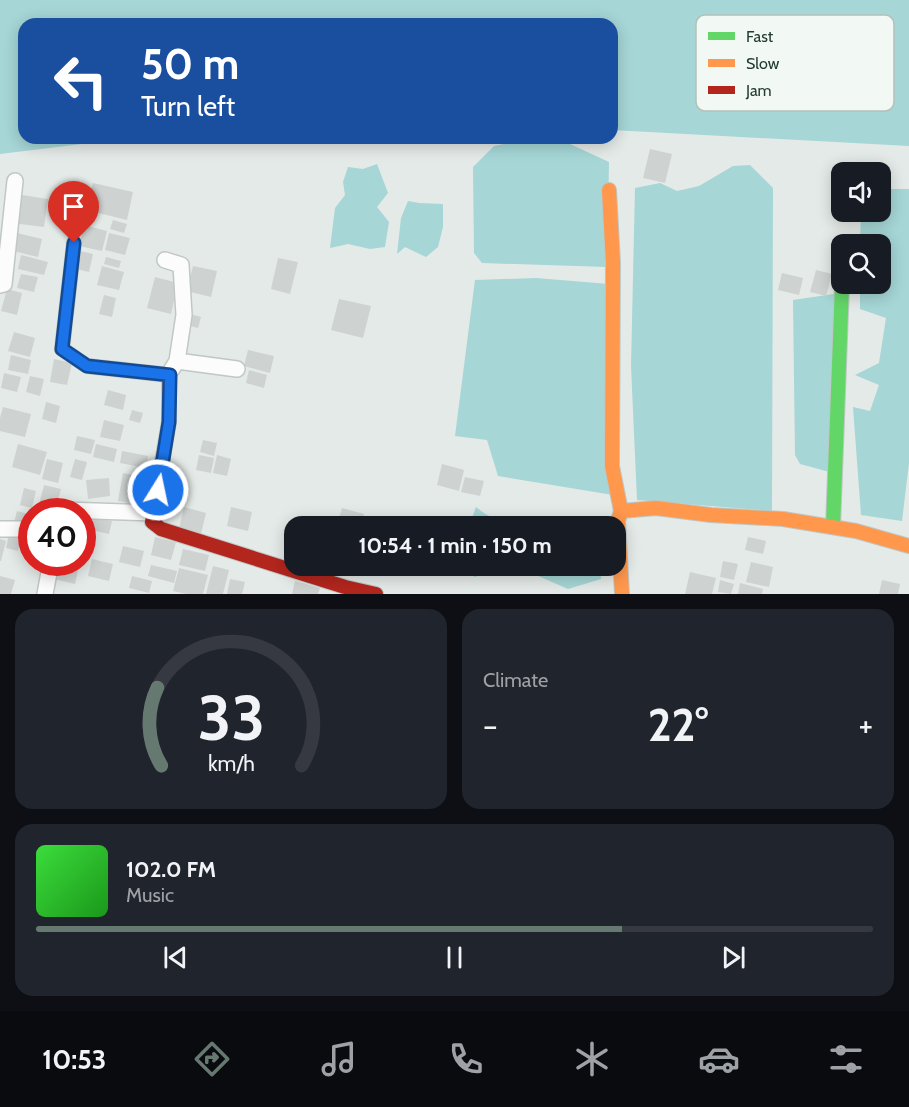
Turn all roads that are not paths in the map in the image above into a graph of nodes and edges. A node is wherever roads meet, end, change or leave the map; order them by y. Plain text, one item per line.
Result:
1 (15, 181) dead end
2 (609, 190) dead end
3 (74, 243) dead end
4 (165, 260) dead end
5 (0, 285) edge
6 (842, 294) edge
7 (173, 368) junction
8 (237, 369) dead end
9 (96, 511) edge
10 (621, 511) junction
11 (154, 513) junction
12 (833, 527) junction
13 (0, 529) edge
14 (18, 529) edge
15 (909, 546) edge
16 (48, 576) edge
17 (345, 590) edge
18 (45, 594) edge
19 (376, 594) edge
20 (622, 594) edge

1 - 5 street
2 - 10 street
3 - 7 street
4 - 7 street
6 - 12 street
7 - 8 street
7 - 11 street
9 - 11 street
10 - 12 street
10 - 20 street
11 - 17 street
12 - 15 street
13 - 14 street
16 - 18 street
17 - 19 street

